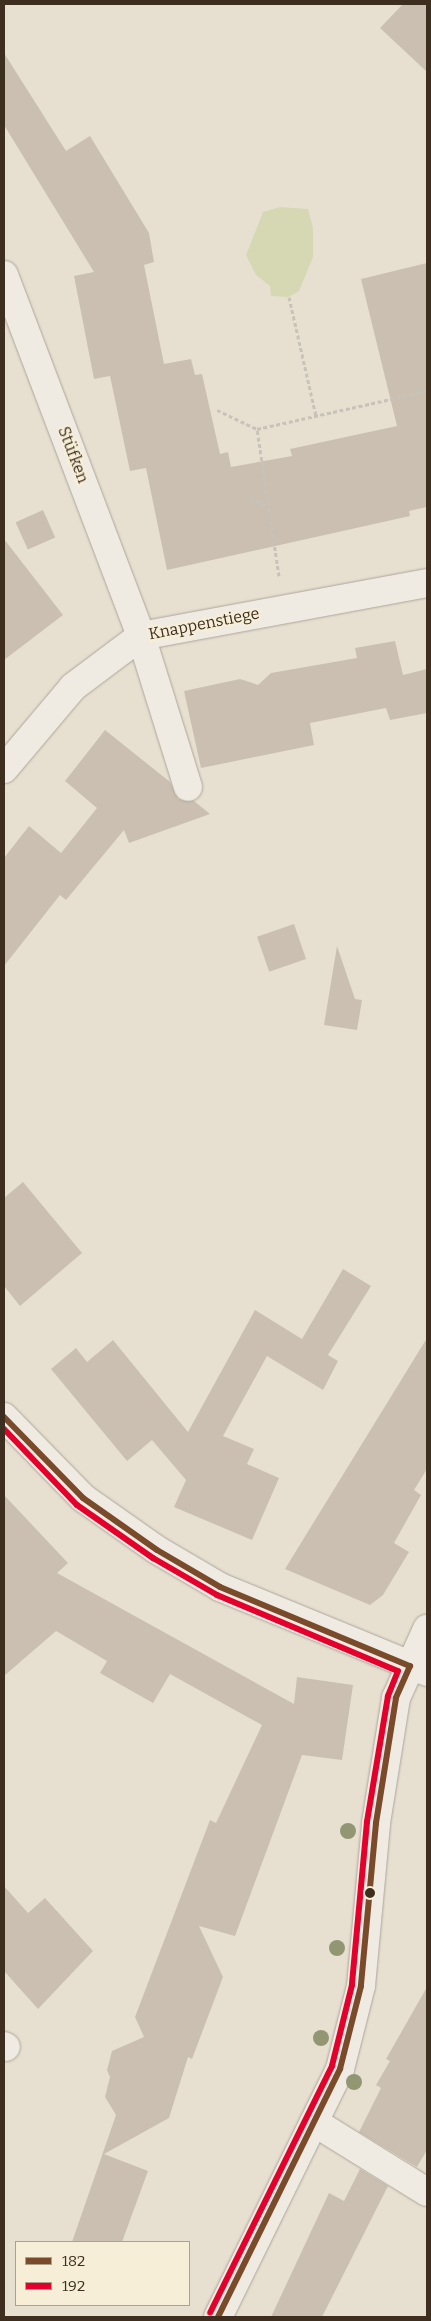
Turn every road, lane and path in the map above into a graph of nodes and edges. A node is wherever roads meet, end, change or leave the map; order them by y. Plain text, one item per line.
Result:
1 (4, 274) edge
2 (289, 297) dead end
3 (427, 391) edge
4 (216, 410) dead end
5 (316, 416) junction
6 (257, 429) junction
7 (251, 497) dead end
8 (267, 507) junction
9 (427, 583) edge
10 (285, 609) junction
11 (141, 636) junction
12 (4, 768) edge
13 (188, 787) dead end
14 (4, 1417) edge
15 (427, 1629) edge
16 (418, 1669) edge
17 (314, 2122) junction
18 (427, 2192) edge
19 (218, 2317) edge

1 - 11 street, Stüfken
2 - 5 path
3 - 5 path
4 - 6 path
5 - 6 path
6 - 8 path
7 - 8 path
8 - 10 path
9 - 10 street, Knappenstiege
10 - 11 street, Knappenstiege
11 - 12 street, Knappenstiege
11 - 13 street, Stüfken
14 - 16 street
15 - 16 street
16 - 17 street
17 - 18 street
17 - 19 street

